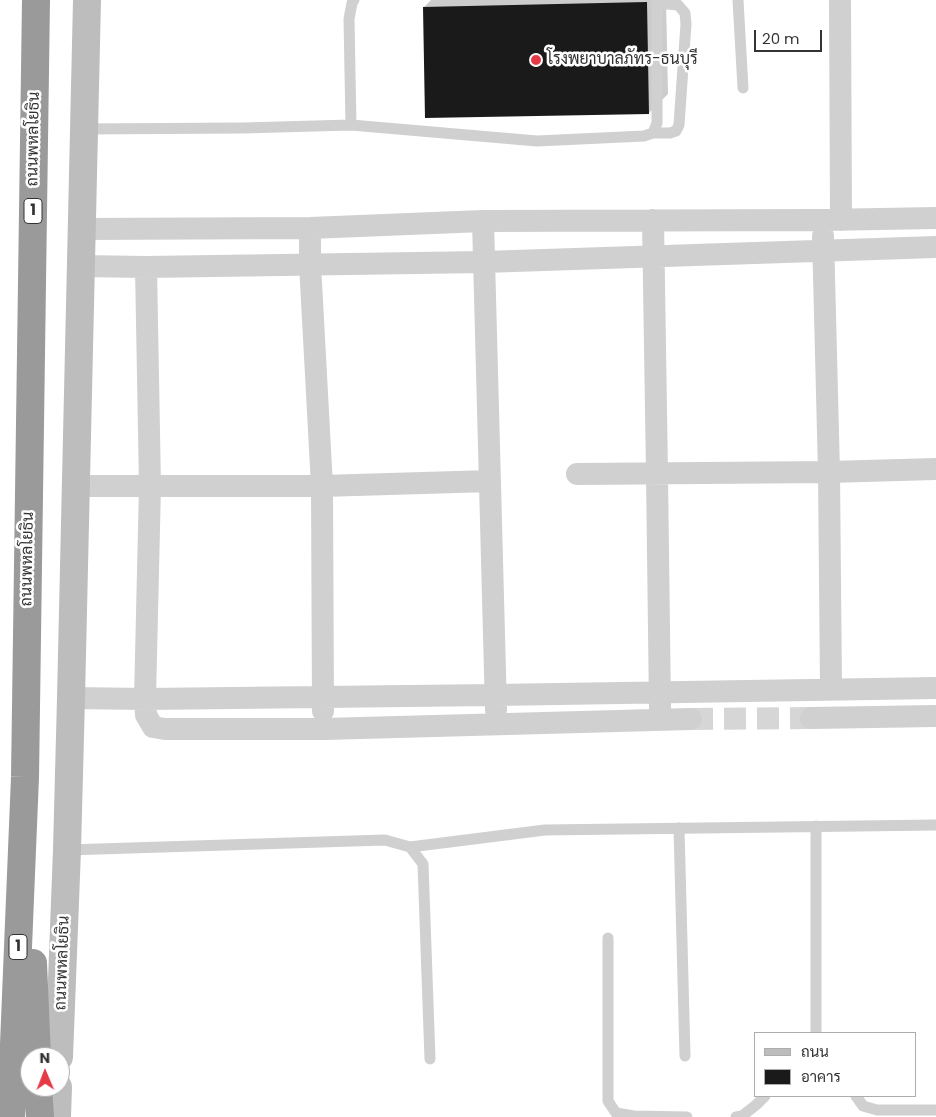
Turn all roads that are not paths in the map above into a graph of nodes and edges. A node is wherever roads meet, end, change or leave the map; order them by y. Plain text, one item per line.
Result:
1 (36, 0) edge
2 (86, 0) edge
3 (354, 0) edge
4 (738, 0) edge
5 (840, 0) edge
6 (657, 1) edge
7 (743, 88) dead end
8 (351, 124) junction
9 (83, 129) junction
10 (653, 133) junction
11 (936, 218) edge
12 (653, 220) junction
13 (832, 220) junction
14 (483, 221) junction
15 (310, 228) junction
16 (81, 229) junction
17 (936, 247) edge
18 (824, 251) junction
19 (652, 256) junction
20 (484, 262) junction
21 (310, 264) junction
22 (82, 266) junction
23 (146, 267) junction
24 (936, 469) edge
25 (829, 472) junction
26 (577, 474) dead end
27 (658, 474) junction
28 (490, 481) junction
29 (76, 486) junction
30 (150, 486) junction
31 (322, 486) junction
32 (936, 688) edge
33 (831, 689) junction
34 (659, 693) junction
35 (496, 695) junction
36 (323, 697) junction
37 (71, 698) junction
38 (144, 699) junction
39 (936, 716) edge
40 (810, 718) tunnel mouth
41 (660, 719) junction
42 (691, 719) tunnel mouth
43 (497, 725) junction
44 (324, 729) junction
45 (25, 777) junction
46 (936, 824) edge
47 (816, 826) junction
48 (679, 828) junction
49 (410, 847) junction
50 (67, 850) junction
51 (608, 938) dead end
52 (816, 1032) edge
53 (37, 1047) edge
54 (59, 1047) edge
55 (685, 1056) dead end
56 (430, 1058) dead end
57 (39, 1097) edge
58 (58, 1097) edge
59 (764, 1097) edge
60 (857, 1097) edge
61 (936, 1110) edge
62 (10, 1117) edge
63 (40, 1117) edge
64 (57, 1117) edge
65 (687, 1117) edge
66 (736, 1117) edge

1 - 45 highway, ถนนพหลโยธิน / 1
2 - 9 main road, ถนนพหลโยธิน
3 - 8 lane
4 - 7 lane
5 - 13 street
6 - 10 lane
6 - 10 lane
8 - 9 lane
8 - 10 lane
9 - 16 main road, ถนนพหลโยธิน
11 - 13 street
12 - 13 street
12 - 14 street
12 - 19 street
13 - 18 street
14 - 15 street
14 - 20 street
15 - 16 street
15 - 21 street
16 - 22 main road, ถนนพหลโยธิน
17 - 18 street
18 - 19 street
18 - 25 street
19 - 20 street
19 - 27 street
20 - 21 street
20 - 28 street
21 - 23 street
21 - 31 street
22 - 23 street
22 - 29 main road, ถนนพหลโยธิน
23 - 30 street
24 - 25 street
25 - 27 street
25 - 33 street
26 - 27 street
27 - 34 street
28 - 31 street
28 - 35 street
29 - 30 street
29 - 37 main road, ถนนพหลโยธิน
30 - 31 street
30 - 38 street
31 - 36 street
32 - 33 street
33 - 34 street
34 - 35 street
34 - 41 street
35 - 36 street
35 - 43 street
36 - 38 street
36 - 44 street
37 - 38 street
37 - 50 main road, ถนนพหลโยธิน
38 - 44 street
39 - 40 street
41 - 42 street
41 - 43 street
43 - 44 street
45 - 53 highway
45 - 62 highway, ถนนพหลโยธิน / 1
46 - 47 lane
47 - 48 lane
47 - 52 lane
48 - 49 lane
48 - 55 lane
49 - 50 lane
49 - 56 lane
50 - 54 main road, ถนนพหลโยธิน
51 - 65 lane
57 - 63 highway
58 - 64 main road
59 - 66 lane
60 - 61 lane

